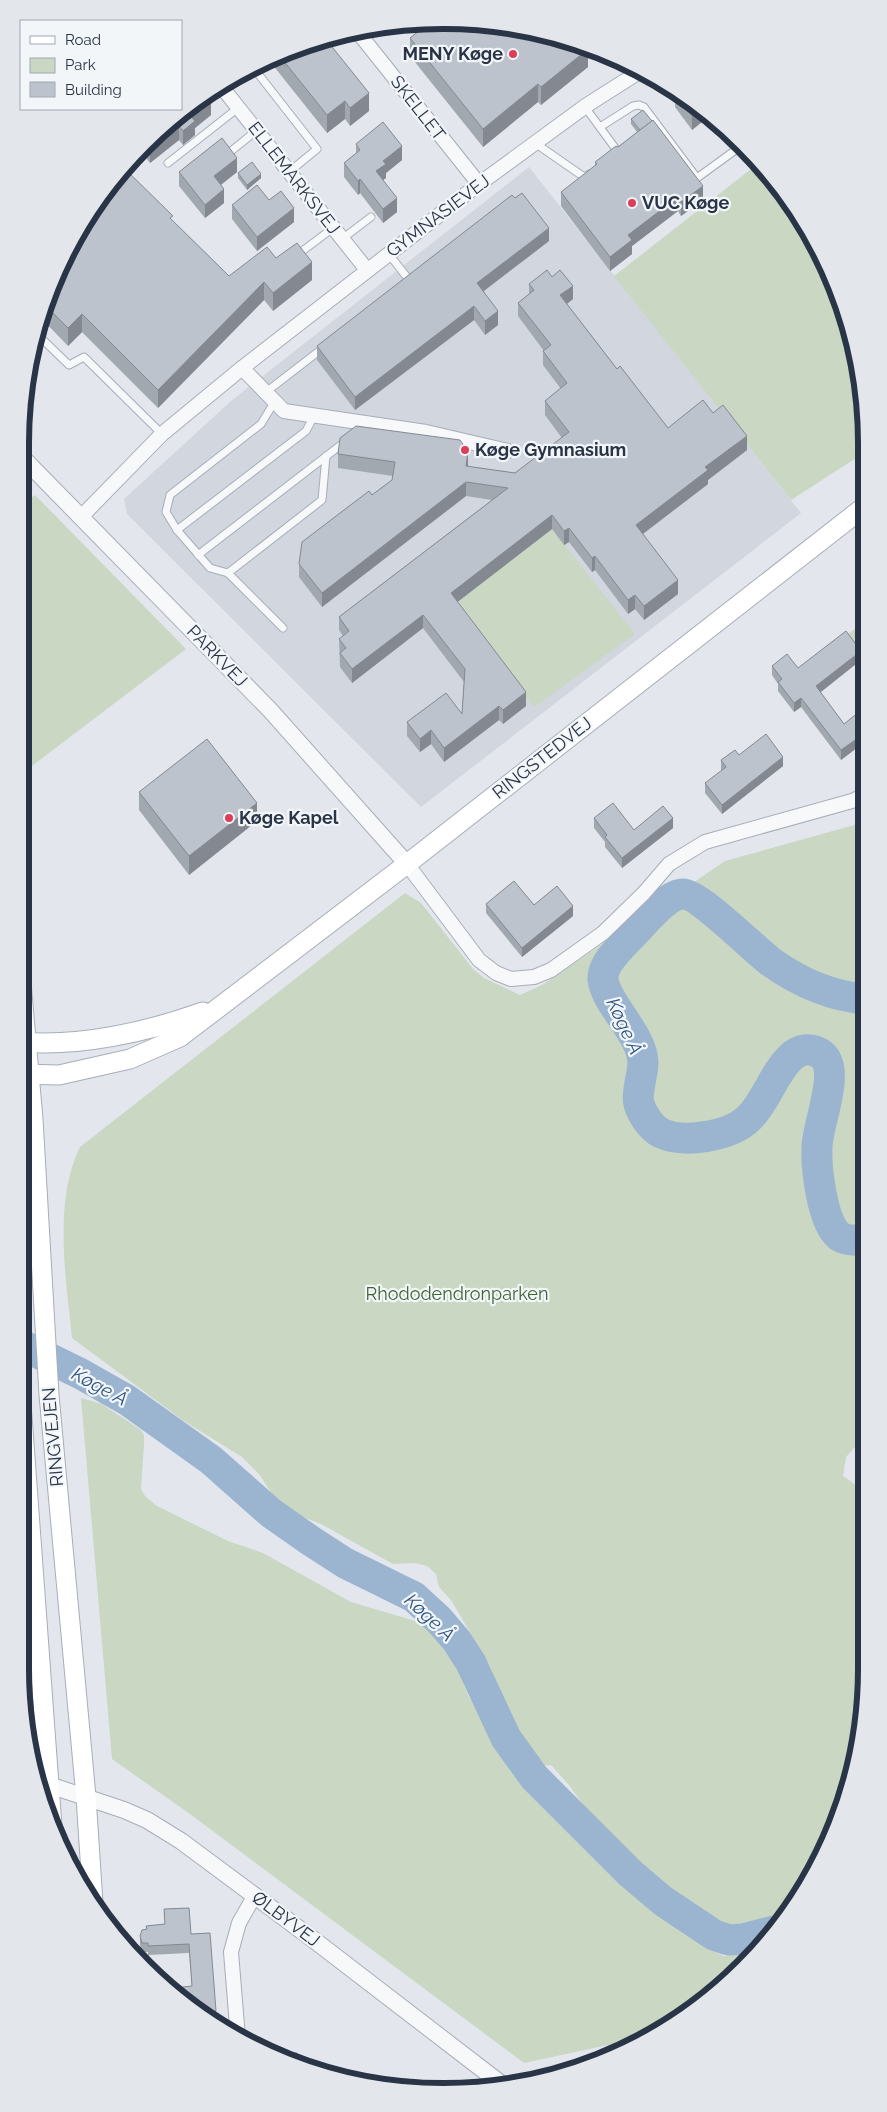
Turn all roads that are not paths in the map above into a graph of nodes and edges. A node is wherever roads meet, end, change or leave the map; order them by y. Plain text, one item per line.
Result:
1 (362, 37) edge
2 (258, 73) edge
3 (633, 75) edge
4 (225, 91) edge
5 (585, 107) junction
6 (238, 108) junction
7 (600, 127) junction
8 (256, 131) junction
9 (535, 143) junction
10 (736, 149) edge
11 (230, 152) edge
12 (612, 156) edge
13 (168, 163) dead end
14 (598, 167) edge
15 (289, 172) junction
16 (479, 184) junction
17 (371, 217) dead end
18 (333, 228) junction
19 (342, 239) junction
20 (388, 254) junction
21 (288, 261) edge
22 (367, 270) junction
23 (402, 287) edge
24 (42, 339) edge
25 (327, 345) edge
26 (242, 368) junction
27 (271, 397) junction
28 (314, 415) junction
29 (353, 429) junction
30 (162, 434) junction
31 (508, 451) dead end
32 (326, 456) junction
33 (29, 463) edge
34 (858, 512) edge
35 (82, 516) junction
36 (177, 530) junction
37 (198, 555) junction
38 (228, 573) junction
39 (283, 628) dead end
40 (858, 798) edge
41 (407, 864) junction
42 (218, 1007) junction
43 (29, 1042) edge
44 (29, 1075) edge
45 (29, 1108) edge
46 (29, 1537) edge
47 (44, 1778) edge
48 (46, 1784) edge
49 (86, 1797) junction
50 (92, 1888) edge
51 (255, 1895) junction
52 (237, 2029) edge
53 (496, 2080) edge

1 - 16 street, SKELLET
2 - 15 lane
3 - 5 street, GYMNASIEVEJ
4 - 6 street, ELLEMARKSVEJ
5 - 7 lane
5 - 9 street, GYMNASIEVEJ
6 - 8 street, ELLEMARKSVEJ
6 - 13 lane
7 - 10 lane
7 - 12 lane
8 - 11 lane
8 - 15 street, ELLEMARKSVEJ
9 - 14 lane
9 - 16 street, GYMNASIEVEJ
15 - 18 street, ELLEMARKSVEJ
16 - 20 street, GYMNASIEVEJ
17 - 19 lane
18 - 19 street, ELLEMARKSVEJ
18 - 21 lane
19 - 22 street, ELLEMARKSVEJ
20 - 22 street, GYMNASIEVEJ
20 - 23 lane
22 - 26 street, GYMNASIEVEJ
24 - 30 lane
25 - 27 lane
26 - 27 street
26 - 30 street, GYMNASIEVEJ
27 - 28 street
27 - 36 lane
28 - 29 street
28 - 36 lane
29 - 31 street
29 - 32 lane
30 - 35 street, GYMNASIEVEJ
32 - 37 lane
32 - 38 lane
33 - 35 street, PARKVEJ
34 - 41 main road, RINGSTEDVEJ
35 - 41 street, PARKVEJ
36 - 37 lane
37 - 38 lane
38 - 39 lane
40 - 41 street
41 - 42 main road, RINGSTEDVEJ
42 - 43 main road, RINGSTEDVEJ
42 - 44 main road, RINGSTEDVEJ
45 - 49 main road, RINGVEJEN
46 - 47 main road, RINGVEJEN
48 - 49 street, ØLBYVEJ
49 - 50 main road, RINGVEJEN
49 - 51 street, ØLBYVEJ
51 - 52 street
51 - 53 street, ØLBYVEJ

